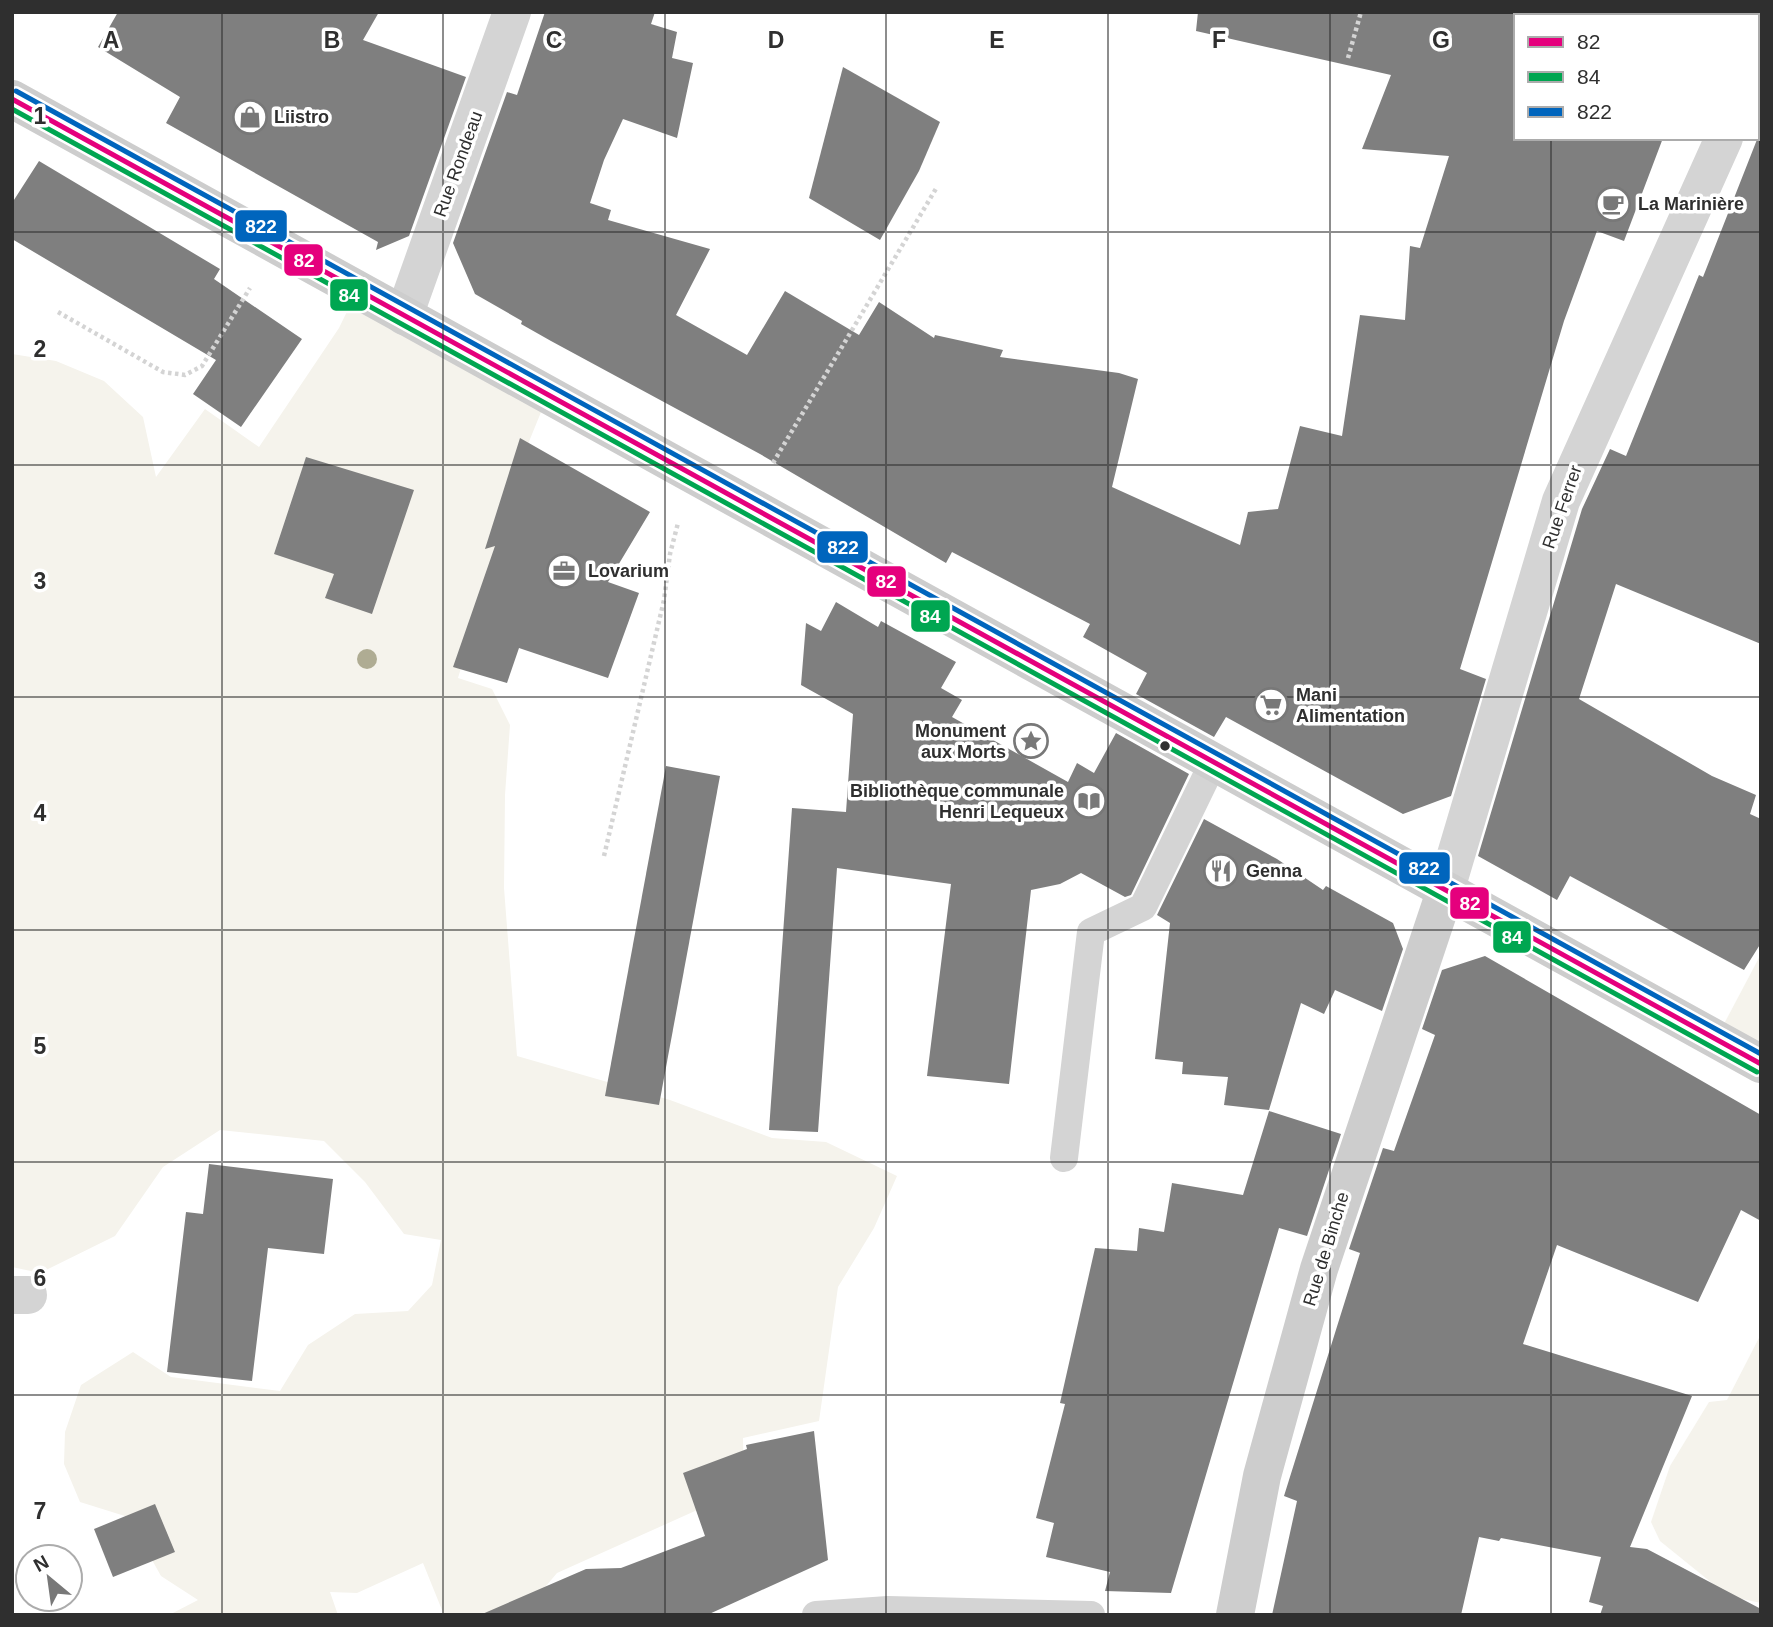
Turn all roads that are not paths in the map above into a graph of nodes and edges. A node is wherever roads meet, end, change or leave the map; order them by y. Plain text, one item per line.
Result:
1 (512, 12) edge
2 (12, 99) edge
3 (1723, 140) edge
4 (404, 316) junction
5 (1213, 763) junction
6 (1445, 892) junction
7 (1761, 1064) edge
8 (1063, 1158) dead end
9 (816, 1615) edge
10 (1091, 1615) edge
11 (1235, 1615) edge

1 - 4 street, Rue Rondeau
2 - 4 street
3 - 6 street, Rue Ferrer
4 - 5 street
5 - 6 street
5 - 8 lane
6 - 7 street
6 - 11 street, Rue de Binche
9 - 10 lane

